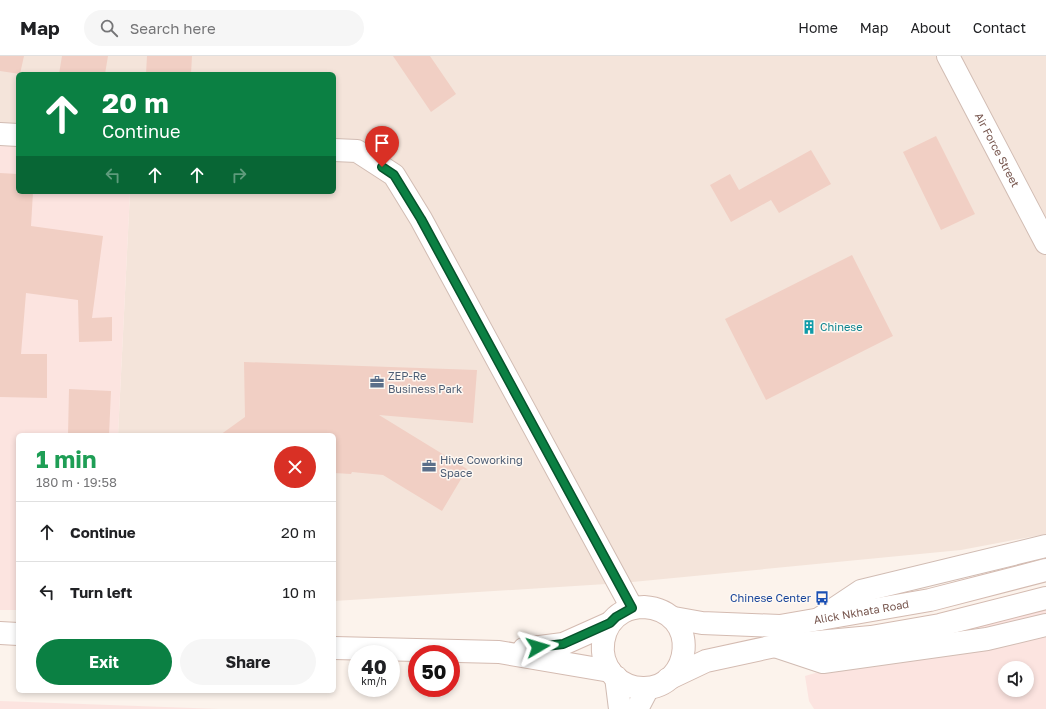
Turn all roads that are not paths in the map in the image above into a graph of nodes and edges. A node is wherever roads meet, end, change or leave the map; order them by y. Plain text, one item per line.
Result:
1 (948, 56) edge
2 (0, 134) edge
3 (16, 135) edge
4 (336, 150) edge
5 (1046, 243) edge
6 (1046, 546) edge
7 (1046, 570) edge
8 (1046, 598) edge
9 (632, 608) junction
10 (674, 618) junction
11 (819, 619) junction
12 (610, 623) junction
13 (1046, 625) edge
14 (0, 633) edge
15 (16, 634) edge
16 (774, 646) junction
17 (336, 648) edge
18 (499, 652) junction
19 (613, 674) junction
20 (658, 684) junction
21 (620, 709) edge
22 (637, 709) edge

1 - 5 main road, Air Force Street
2 - 3 main road
4 - 9 main road
6 - 11 main road
7 - 11 main road, Alick Nkhata Road
8 - 16 main road, Alick Nkhata Road
9 - 10 main road
9 - 12 main road
10 - 11 main road, Alick Nkhata Road
10 - 20 main road
12 - 18 main road
12 - 19 main road
13 - 16 main road
14 - 15 main road
16 - 20 main road, Alick Nkhata Road
17 - 18 main road
18 - 19 main road
19 - 20 main road
19 - 21 main road
20 - 22 main road

